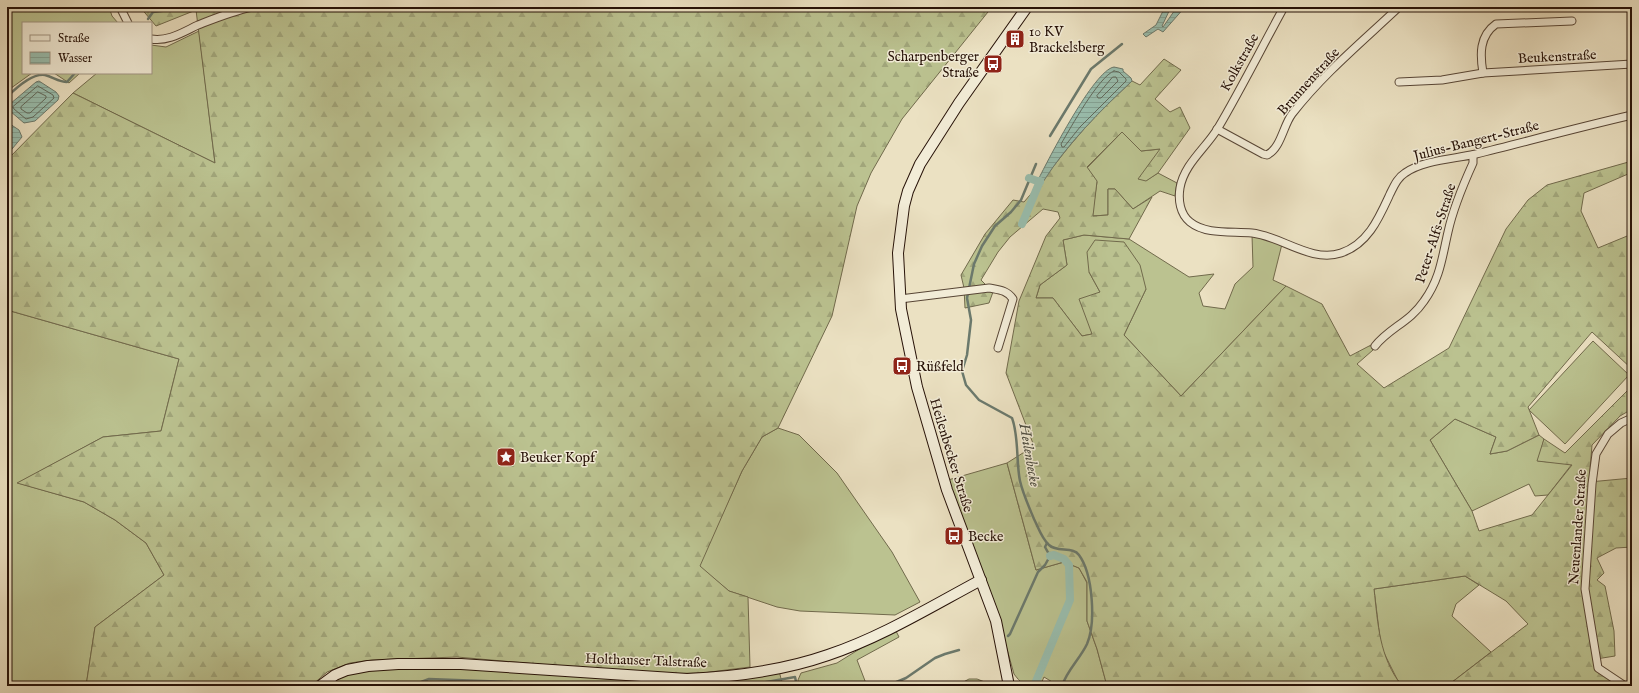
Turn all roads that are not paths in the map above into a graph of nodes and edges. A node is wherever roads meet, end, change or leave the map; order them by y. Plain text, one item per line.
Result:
1 (120, 7) edge
2 (252, 7) edge
3 (1027, 7) edge
4 (1284, 7) edge
5 (1399, 7) edge
6 (1572, 21) dead end
7 (128, 22) edge
8 (152, 39) edge
9 (1632, 64) edge
10 (1483, 73) junction
11 (1399, 82) dead end
12 (1632, 115) edge
13 (1217, 130) junction
14 (1472, 155) junction
15 (900, 299) junction
16 (1375, 346) dead end
17 (998, 348) dead end
18 (1632, 418) edge
19 (981, 580) junction
20 (320, 686) edge
21 (1010, 686) edge
22 (1625, 686) edge

1 - 7 street
2 - 8 street
3 - 15 main road, Heilenbecker Straße
4 - 13 street, Kolkstraße
5 - 13 street, Brunnenstraße
6 - 10 street
9 - 10 street, Beukenstraße
10 - 11 street, Beukenstraße
12 - 14 street, Julius-Bangert-Straße
13 - 14 street, Julius-Bangert-Straße
14 - 16 street, Peter-Alfs-Straße
15 - 17 street
15 - 19 main road, Heilenbecker Straße
18 - 22 street, Neuenlander Straße
19 - 20 main road, Holthauser Talstraße
19 - 21 main road, Heilenbecker Straße

